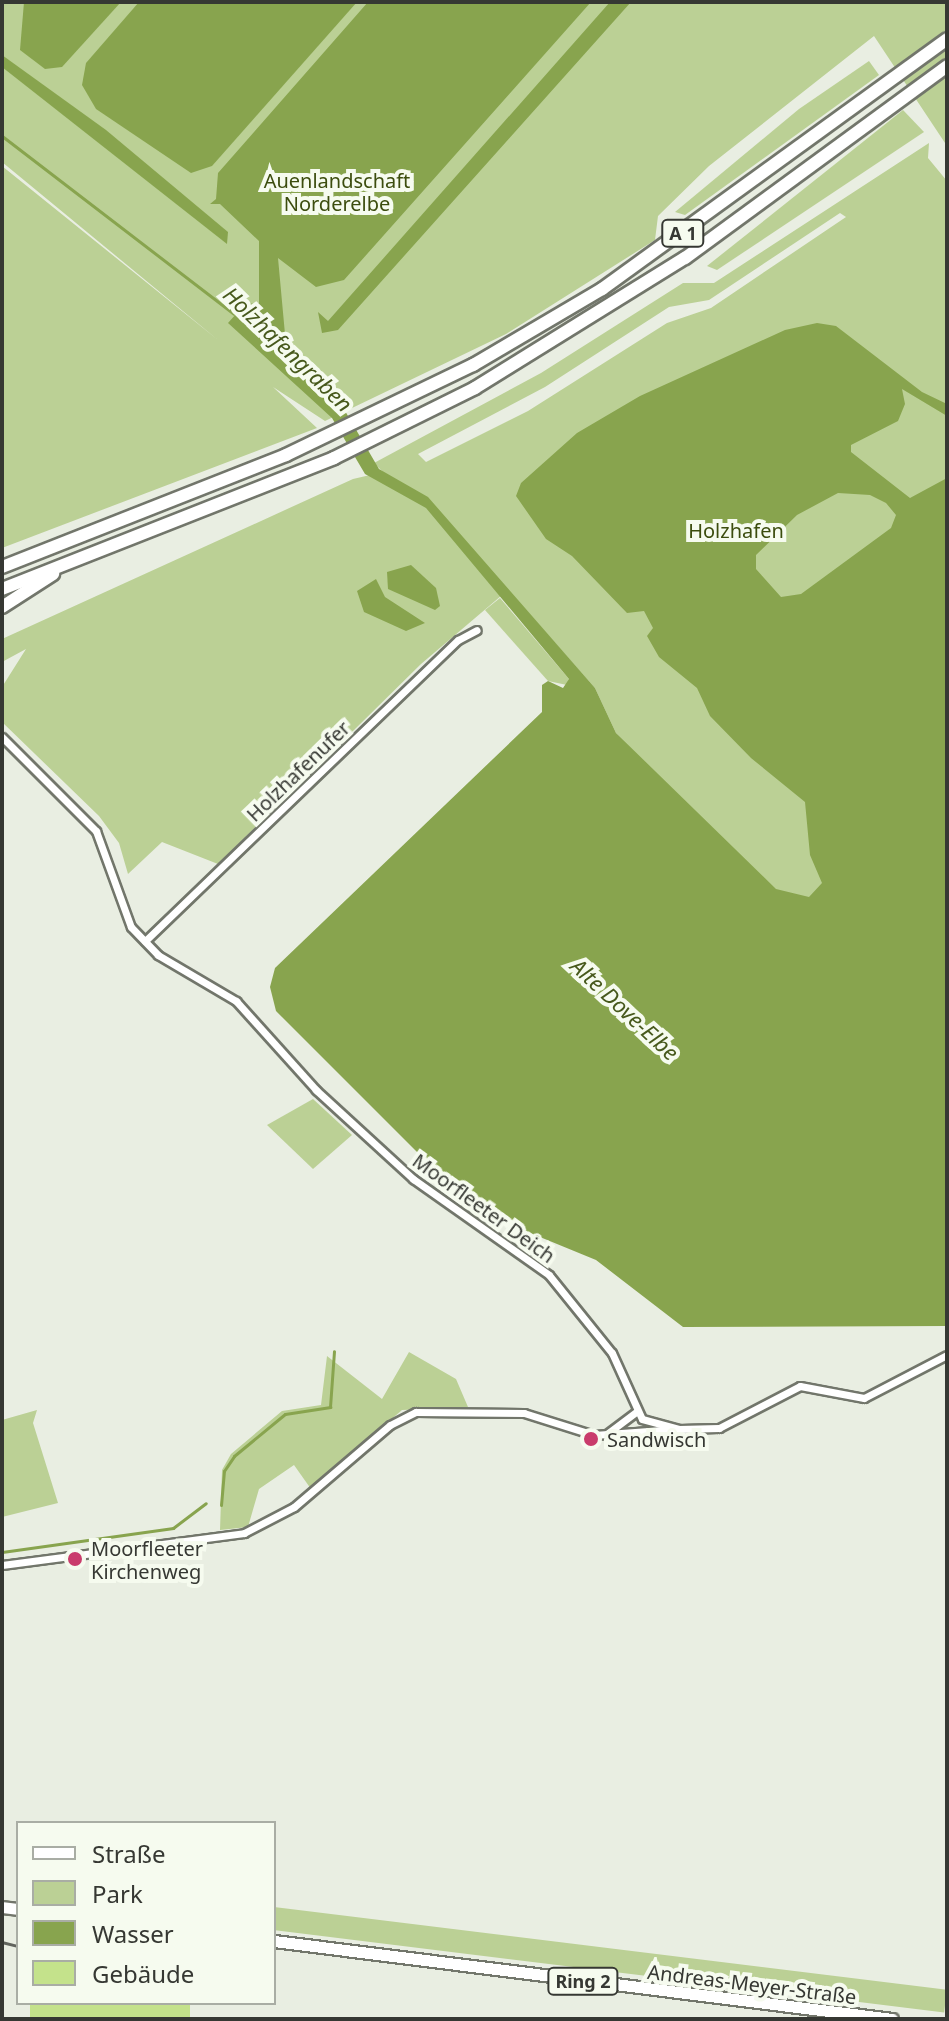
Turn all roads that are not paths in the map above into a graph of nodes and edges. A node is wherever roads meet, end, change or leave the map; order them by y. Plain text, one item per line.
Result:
1 (947, 39) edge
2 (947, 66) edge
3 (73, 561) junction
4 (2, 567) edge
5 (2, 589) edge
6 (2, 607) edge
7 (477, 630) dead end
8 (2, 737) edge
9 (145, 941) junction
10 (947, 1355) edge
11 (636, 1412) junction
12 (679, 1429) junction
13 (606, 1434) junction
14 (2, 1565) edge
15 (276, 1941) edge
16 (892, 2019) edge

1 - 4 highway, A 1
2 - 3 highway, A 1
3 - 5 highway, A 1
3 - 6 highway
7 - 9 street, Holzhafenufer
8 - 9 street, Moorfleeter Deich
9 - 11 street, Moorfleeter Deich
10 - 12 street
11 - 12 street
11 - 13 street
12 - 13 street
13 - 14 street
15 - 16 main road, Andreas-Meyer-Straße / Ring 2

